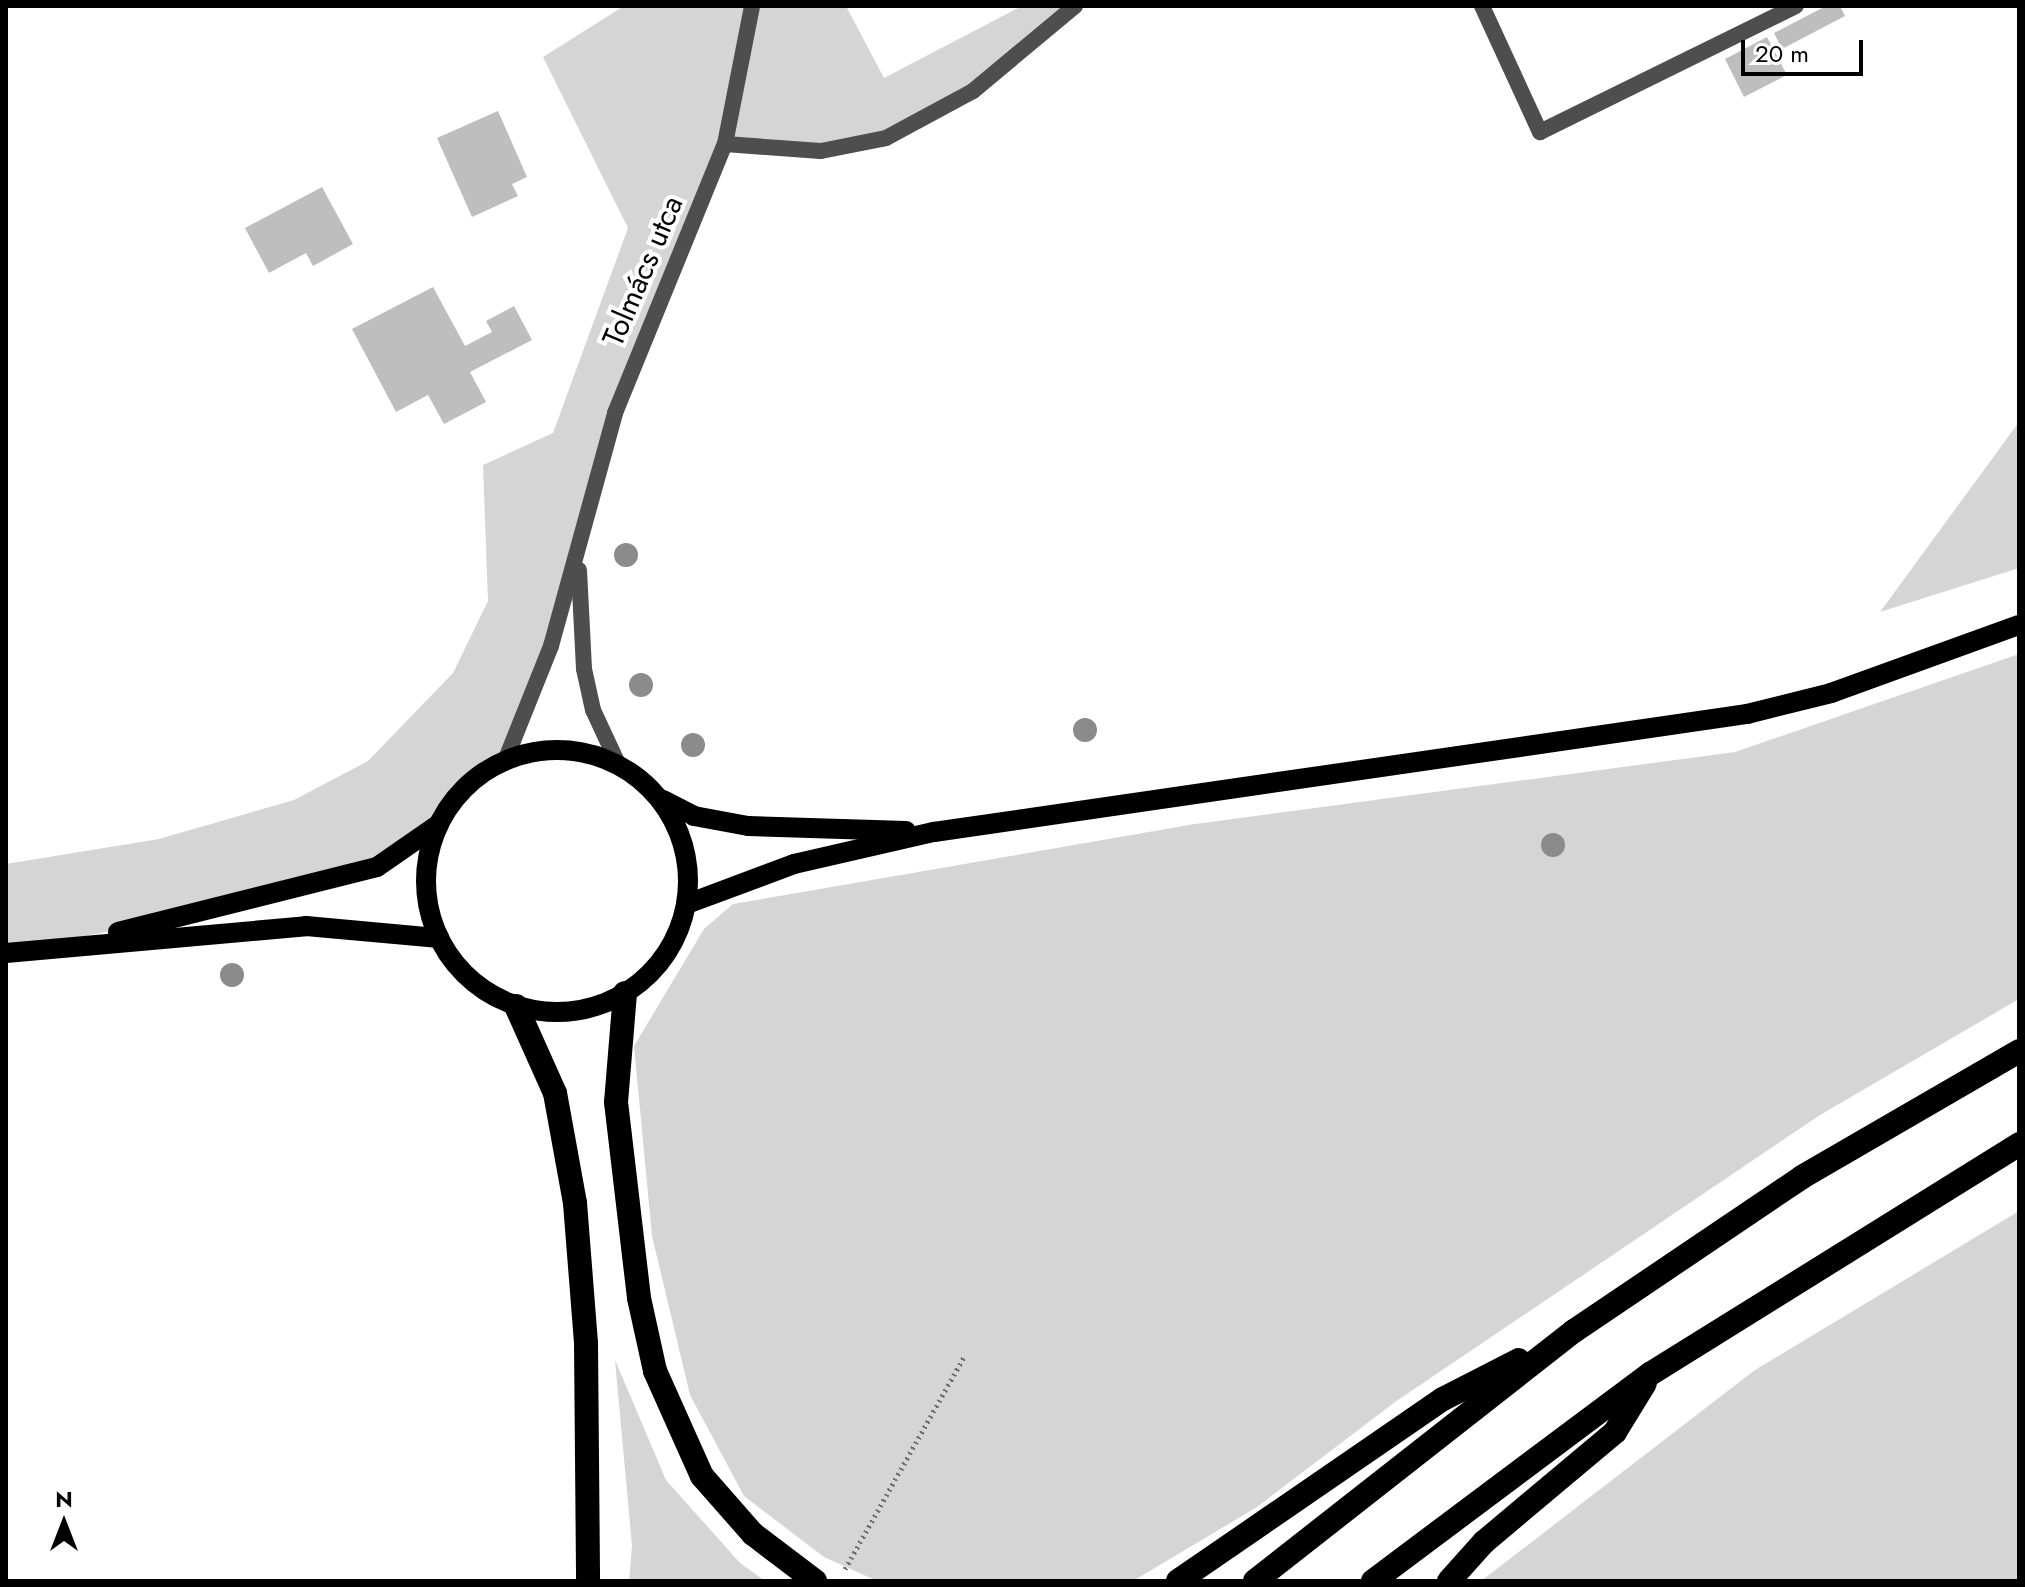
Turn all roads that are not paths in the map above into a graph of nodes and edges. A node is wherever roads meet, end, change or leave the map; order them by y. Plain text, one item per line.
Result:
1 (752, 6) edge
2 (1075, 6) edge
3 (1482, 6) edge
4 (1796, 6) edge
5 (725, 144) junction
6 (578, 556) junction
7 (2019, 625) edge
8 (505, 761) junction
9 (619, 766) junction
10 (658, 797) junction
11 (439, 824) junction
12 (934, 832) junction
13 (687, 904) junction
14 (439, 938) junction
15 (48, 948) junction
16 (6, 953) edge
17 (625, 993) junction
18 (516, 1006) junction
19 (2019, 1051) edge
20 (2019, 1144) edge
21 (1574, 1331) junction
22 (1650, 1374) junction
23 (588, 1581) edge
24 (815, 1581) edge
25 (1178, 1581) edge
26 (1255, 1581) edge
27 (1373, 1581) edge
28 (1449, 1581) edge

1 - 5 street, Tolmács utca
2 - 5 street
3 - 4 street
5 - 6 street, Tolmács utca
6 - 8 street, Tolmács utca
6 - 9 street, Tolmács utca
7 - 12 main road
8 - 9 main road
8 - 11 main road
9 - 10 main road
10 - 12 main road
10 - 13 main road
11 - 14 main road
11 - 15 main road
12 - 13 main road
13 - 17 main road
14 - 15 main road
14 - 18 main road
15 - 16 main road
17 - 18 main road
17 - 24 highway
18 - 23 highway
19 - 21 highway
20 - 22 highway
21 - 25 highway
21 - 26 highway
22 - 27 highway
22 - 28 highway

